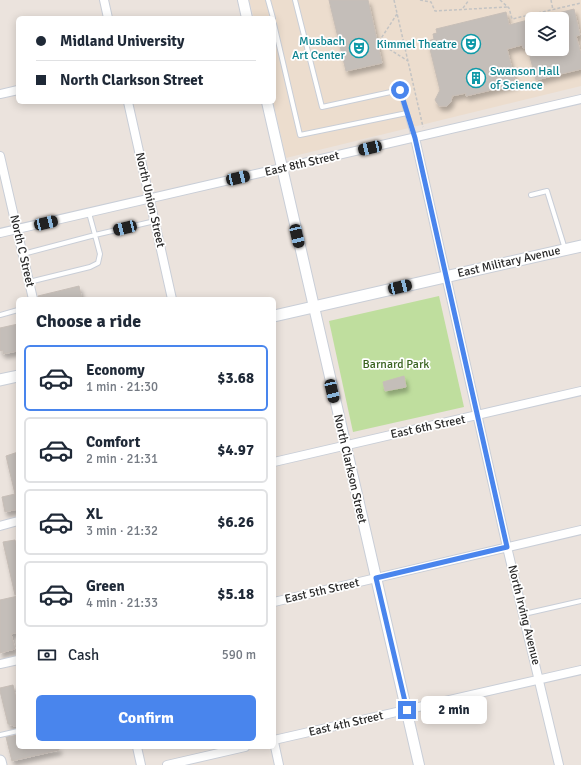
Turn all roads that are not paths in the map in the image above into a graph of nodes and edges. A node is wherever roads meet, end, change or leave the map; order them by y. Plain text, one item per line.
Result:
1 (104, 0) edge
2 (243, 0) edge
3 (268, 0) edge
4 (295, 0) edge
5 (108, 16) edge
6 (247, 16) edge
7 (272, 16) edge
8 (276, 35) edge
9 (16, 90) edge
10 (0, 94) edge
11 (581, 99) edge
12 (128, 104) edge
13 (267, 104) edge
14 (407, 113) junction
15 (415, 138) junction
16 (0, 156) edge
17 (282, 168) junction
18 (531, 195) dead end
19 (150, 199) junction
20 (89, 213) junction
21 (155, 220) junction
22 (17, 229) junction
23 (0, 233) edge
24 (95, 236) junction
25 (581, 246) edge
26 (565, 250) junction
27 (22, 254) junction
28 (446, 277) junction
29 (29, 282) junction
30 (33, 297) edge
31 (172, 297) edge
32 (313, 307) junction
33 (16, 311) edge
34 (0, 315) edge
35 (276, 316) edge
36 (16, 376) edge
37 (0, 380) edge
38 (581, 392) edge
39 (478, 416) junction
40 (345, 445) junction
41 (276, 462) edge
42 (16, 522) edge
43 (0, 526) edge
44 (581, 530) edge
45 (507, 547) junction
46 (376, 578) junction
47 (581, 601) edge
48 (276, 602) edge
49 (524, 614) junction
50 (16, 660) edge
51 (0, 664) edge
52 (581, 670) edge
53 (539, 679) junction
54 (407, 710) junction
55 (16, 731) edge
56 (0, 735) edge
57 (276, 741) edge
58 (137, 749) edge
59 (236, 749) edge
60 (276, 749) edge
61 (0, 761) edge
62 (1, 765) edge
63 (141, 765) edge
64 (167, 765) edge
65 (279, 765) edge
66 (419, 765) edge
67 (559, 765) edge

1 - 5 street
2 - 6 street
3 - 7 lane
4 - 14 lane
8 - 14 lane
9 - 10 street
11 - 15 street, East 8th Street
12 - 19 street, North Union Street
13 - 17 street, North Clarkson Street
14 - 15 lane
15 - 17 street, East 8th Street
15 - 28 street, North Irving Avenue
16 - 22 street, North C Street
17 - 19 street, East 8th Street
17 - 32 street, North Clarkson Street
18 - 26 lane
19 - 20 street, East 8th Street
19 - 21 street, North Union Street
20 - 22 street, East 8th Street
20 - 24 lane
21 - 24 lane
21 - 31 street, North Union Street
22 - 23 street, East 8th Street
22 - 27 street, North C Street
24 - 27 lane
24 - 29 lane
25 - 26 main road, East Military Avenue
26 - 28 main road, East Military Avenue
27 - 29 street, North C Street
28 - 32 main road, East Military Avenue
28 - 39 street, North Irving Avenue
29 - 30 street, North C Street
32 - 35 main road, East Military Avenue
32 - 40 street, North Clarkson Street
33 - 34 lane
36 - 37 main road
38 - 39 street, East 6th Street
39 - 40 street, East 6th Street
39 - 45 street, North Irving Avenue
40 - 41 street, East 6th Street
40 - 46 street, North Clarkson Street
42 - 43 street
44 - 45 street, East 5th Street
45 - 46 street, East 5th Street
45 - 49 street, North Irving Avenue
46 - 48 street, East 5th Street
46 - 54 street, North Clarkson Street
47 - 49 lane
49 - 53 street, North Irving Avenue
50 - 51 street
52 - 53 street, East 4th Street
53 - 54 street, East 4th Street
53 - 67 street, North Irving Avenue
54 - 57 street, East 4th Street
54 - 66 street, North Clarkson Street
55 - 56 lane
58 - 63 street
59 - 64 street
60 - 65 street
61 - 62 main road

